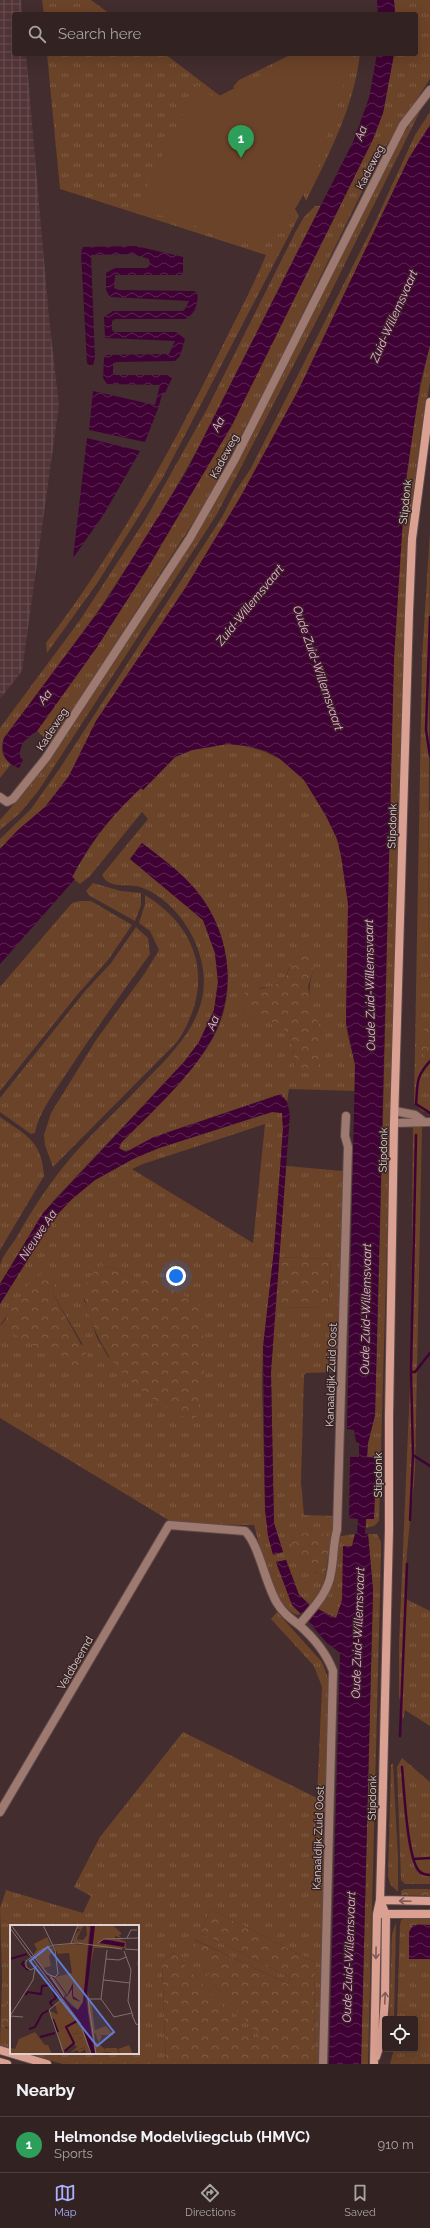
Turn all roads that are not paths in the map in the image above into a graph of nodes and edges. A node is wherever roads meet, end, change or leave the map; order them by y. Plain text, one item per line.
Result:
1 (430, 90) edge
2 (430, 402) edge
3 (0, 797) edge
4 (395, 1111) junction
5 (346, 1116) dead end
6 (427, 1122) edge
7 (394, 1123) junction
8 (168, 1525) joint
9 (299, 1625) junction
10 (0, 1812) edge
11 (380, 1900) junction
12 (430, 1901) edge
13 (377, 1914) junction
14 (430, 1914) edge
15 (386, 1915) junction
16 (0, 2050) edge
17 (10, 2053) edge
18 (13, 2054) edge
19 (0, 2062) edge
20 (7, 2064) edge
21 (47, 2064) edge
22 (323, 2064) edge
23 (374, 2064) edge

1 - 3 street, Kadeweg
2 - 4 main road, Stipdonk
4 - 6 street
4 - 7 main road, Stipdonk
5 - 9 street, Kanaaldijk Zuid Oost
6 - 7 street
7 - 11 main road, Stipdonk
8 - 9 street, Kanaaldijk Zuid Oost
8 - 10 street, Veldbeemd
9 - 22 street, Kanaaldijk Zuid Oost
12 -> 11 main road
11 - 13 main road, Stipdonk
11 - 15 main road, Stipdonk
13 - 15 main road
13 -> 23 main road, Stipdonk
14 - 15 main road
23 -> 15 main road, Stipdonk
16 - 17 main road
18 - 21 main road
19 - 20 main road

